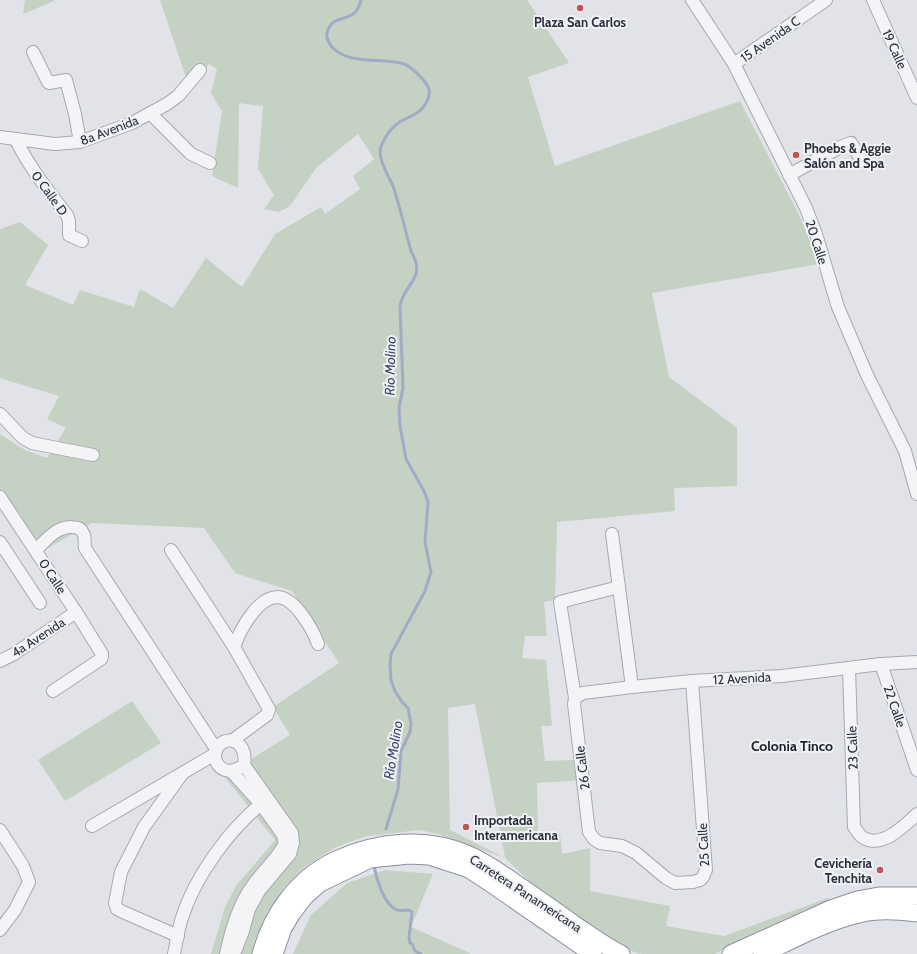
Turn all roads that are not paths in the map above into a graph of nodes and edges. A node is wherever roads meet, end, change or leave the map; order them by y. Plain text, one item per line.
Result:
1 (692, 0) edge
2 (826, 0) edge
3 (874, 0) edge
4 (33, 52) dead end
5 (734, 64) junction
6 (200, 70) dead end
7 (914, 80) edge
8 (917, 98) edge
9 (150, 113) junction
10 (0, 137) edge
11 (16, 140) junction
12 (80, 142) junction
13 (862, 161) dead end
14 (210, 163) dead end
15 (789, 175) junction
16 (82, 241) dead end
17 (0, 414) edge
18 (93, 455) dead end
19 (916, 487) edge
20 (0, 497) edge
21 (612, 534) dead end
22 (0, 542) edge
23 (36, 550) junction
24 (171, 550) dead end
25 (619, 587) junction
26 (40, 603) dead end
27 (76, 612) junction
28 (318, 644) dead end
29 (234, 647) junction
30 (0, 661) edge
31 (917, 662) edge
32 (881, 664) junction
33 (849, 668) junction
34 (692, 681) junction
35 (632, 687) junction
36 (53, 692) dead end
37 (575, 701) junction
38 (233, 740) junction
39 (216, 751) junction
40 (244, 765) junction
41 (917, 770) edge
42 (230, 771) junction
43 (182, 774) junction
44 (265, 801) junction
45 (917, 814) edge
46 (92, 826) dead end
47 (0, 830) edge
48 (589, 832) joint
49 (917, 896) edge
50 (917, 913) edge
51 (0, 930) edge
52 (178, 936) junction
53 (174, 954) edge
54 (226, 954) edge
55 (234, 954) edge
56 (261, 954) edge
57 (274, 954) edge
58 (593, 954) edge
59 (621, 954) edge
60 (731, 954) edge
61 (762, 954) edge

1 - 5 street, 20 Calle
2 - 5 street, 15 Avenida C
3 - 7 street, 19 Calle
4 - 12 street
5 - 15 street, 20 Calle
6 - 9 street, 8a Avenida
7 - 8 street, 19 Calle
9 - 12 street, 8a Avenida
9 - 14 street
10 - 11 street, 8a Avenida
11 - 12 street, 8a Avenida
11 - 16 street, 0 Calle D
13 - 15 street
15 - 19 street, 20 Calle
17 - 18 street
20 - 23 street, 0 Calle
21 - 25 street
22 - 26 street
23 - 27 street, 0 Calle
23 - 39 street
24 - 29 street
25 - 35 street
25 - 37 street, 26 Calle
27 - 30 street, 4a Avenida
27 - 36 street, 0 Calle
28 - 29 street
29 - 38 street
31 - 32 street, 12 Avenida
32 - 33 street, 12 Avenida
32 - 41 street, 22 Calle
33 - 34 street, 12 Avenida
33 - 45 street, 23 Calle
34 - 35 street, 12 Avenida
34 - 48 street, 25 Calle
35 - 37 street, 12 Avenida
37 - 48 street, 26 Calle
38 - 39 street
38 - 40 street
39 - 42 street
39 - 43 street
40 - 42 street
40 - 44 street
42 - 44 street
43 - 46 street
43 - 52 street
44 - 52 street
44 - 54 street
44 - 55 street
47 - 51 street
49 - 60 highway
50 - 61 highway
52 - 53 street
56 - 59 highway, Carretera Panamericana
57 - 58 highway, Carretera Panamericana

